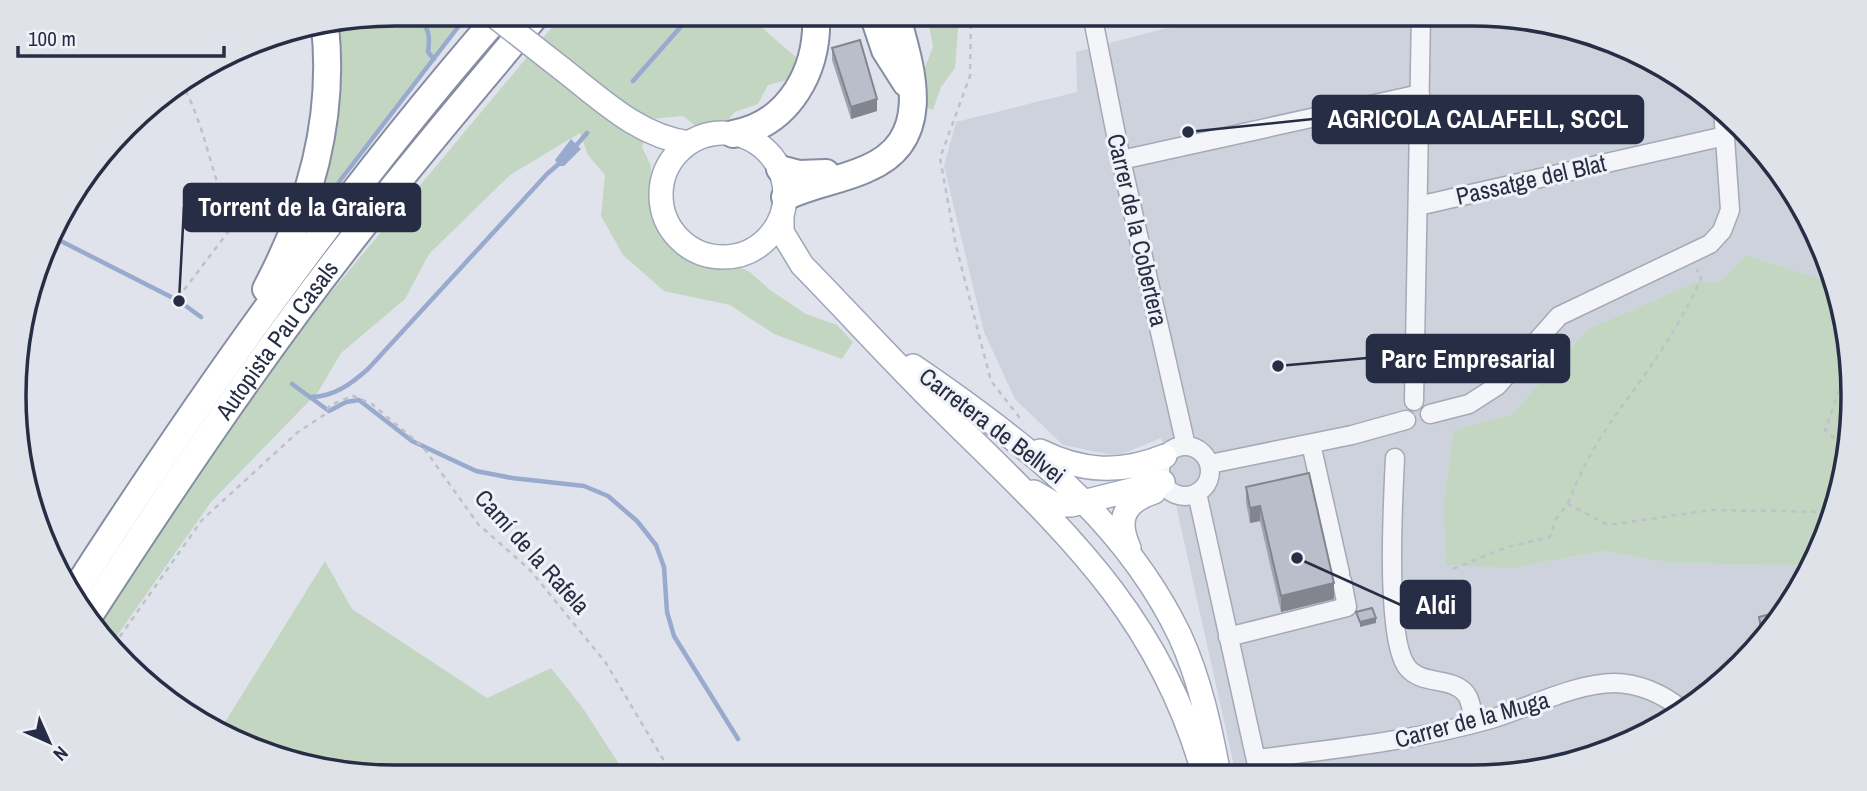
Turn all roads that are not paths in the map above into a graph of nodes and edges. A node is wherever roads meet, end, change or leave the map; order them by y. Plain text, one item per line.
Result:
1 (490, 26) edge
2 (507, 26) edge
3 (527, 26) edge
4 (815, 26) edge
5 (877, 26) edge
6 (899, 26) edge
7 (1094, 26) edge
8 (1421, 26) edge
9 (325, 33) edge
10 (1420, 94) junction
11 (624, 118) junction
12 (1724, 126) edge
13 (733, 134) junction
14 (1725, 136) junction
15 (689, 143) junction
16 (1121, 160) junction
17 (780, 169) junction
18 (664, 173) junction
19 (784, 206) junction
20 (1419, 206) junction
21 (745, 253) junction
22 (802, 265) junction
23 (247, 337) junction
24 (883, 346) junction
25 (1414, 401) junction
26 (1430, 414) junction
27 (1406, 420) junction
28 (1021, 432) junction
29 (973, 440) junction
30 (1311, 444) junction
31 (1186, 446) junction
32 (1165, 457) junction
33 (1395, 458) dead end
34 (1210, 464) junction
35 (1166, 486) junction
36 (1197, 493) junction
37 (1084, 501) junction
38 (1143, 575) junction
39 (79, 585) edge
40 (94, 609) edge
41 (1228, 637) junction
42 (1674, 705) edge
43 (1475, 723) junction
44 (1200, 765) edge
45 (1217, 765) edge
46 (1257, 765) edge
47 (1268, 765) edge

1 - 23 highway, Autopista Pau Casals
2 - 11 main road, bridge
3 - 40 highway, Autopista Pau Casals
4 - 13 highway
5 - 17 highway
6 - 19 highway
7 - 16 street, Carrer de la Cobertera
8 - 10 street
9 - 23 highway
10 - 16 street
10 - 20 street
11 - 15 main road
11 - 18 main road
12 - 14 street
13 - 15 main road
13 - 17 main road
14 - 20 street, Passatge del Blat
14 - 26 street
15 - 18 main road
16 - 31 street, Carrer de la Cobertera
17 - 19 main road
18 - 21 main road
19 - 21 main road
19 - 22 main road, Carretera de Bellvei
20 - 25 street
21 - 22 main road, Carretera de Bellvei
22 - 24 main road, Carretera de Bellvei
23 - 39 highway, Autopista Pau Casals
24 - 28 main road, Carretera de Bellvei
24 - 29 main road, Carretera de Bellvei
25 - 26 street
25 - 27 street
26 - 27 street
27 - 30 street
28 - 32 main road
28 - 37 main road, Carretera de Bellvei
29 - 37 main road
29 - 44 main road, Carretera de Bellvei
30 - 34 street
30 - 41 street
31 - 32 street
31 - 34 street
32 - 35 street
33 - 43 street
34 - 36 street
35 - 36 street
35 - 37 main road
35 - 38 main road
36 - 41 street
37 - 38 main road, Carretera de Bellvei
38 - 45 main road, Carretera de Bellvei
41 - 46 street
42 - 43 street, Carrer de la Muga
43 - 47 street, Carrer de la Muga

